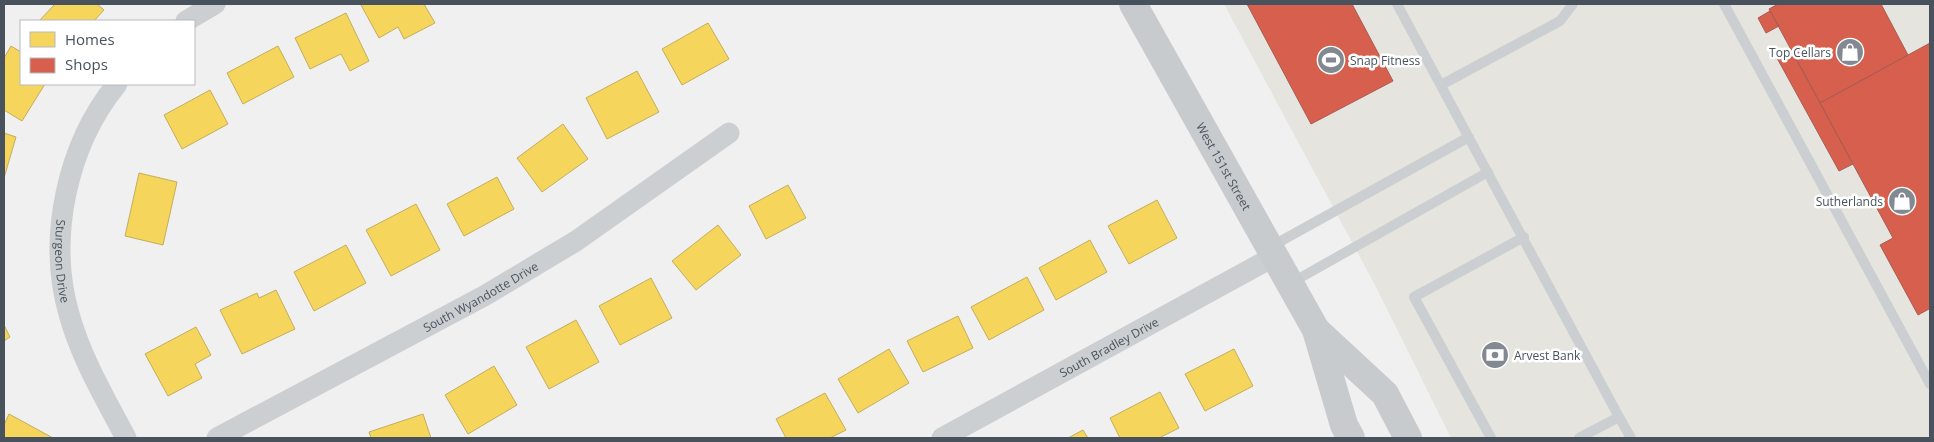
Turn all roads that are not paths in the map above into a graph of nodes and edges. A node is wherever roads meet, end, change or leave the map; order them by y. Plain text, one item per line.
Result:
1 (215, 4) edge
2 (1132, 4) edge
3 (1398, 4) edge
4 (1573, 4) edge
5 (1724, 4) edge
6 (188, 20) edge
7 (116, 85) edge
8 (1441, 86) junction
9 (729, 133) dead end
10 (1468, 137) junction
11 (1488, 172) junction
12 (1524, 237) junction
13 (1273, 251) junction
14 (1291, 283) junction
15 (1316, 330) junction
16 (1930, 384) edge
17 (1619, 417) junction
18 (952, 436) edge
19 (126, 438) edge
20 (217, 438) edge
21 (1351, 438) edge
22 (1408, 438) edge
23 (1491, 438) edge
24 (1579, 438) edge
25 (1631, 438) edge

1 - 6 street
2 - 13 main road, West 151st Street
3 - 8 lane
4 - 8 lane
5 - 16 lane
7 - 19 street, Sturgeon Drive
8 - 10 lane
9 - 20 street, South Wyandotte Drive
10 - 11 lane
10 - 13 lane
11 - 12 lane
11 - 14 lane
12 - 17 lane
12 - 23 lane
13 - 14 main road, West 151st Street
13 - 18 street, South Bradley Drive
14 - 15 main road, West 151st Street
15 - 21 main road, West 151st Street
15 - 22 main road, West 151st Street
17 - 24 lane
17 - 25 lane

